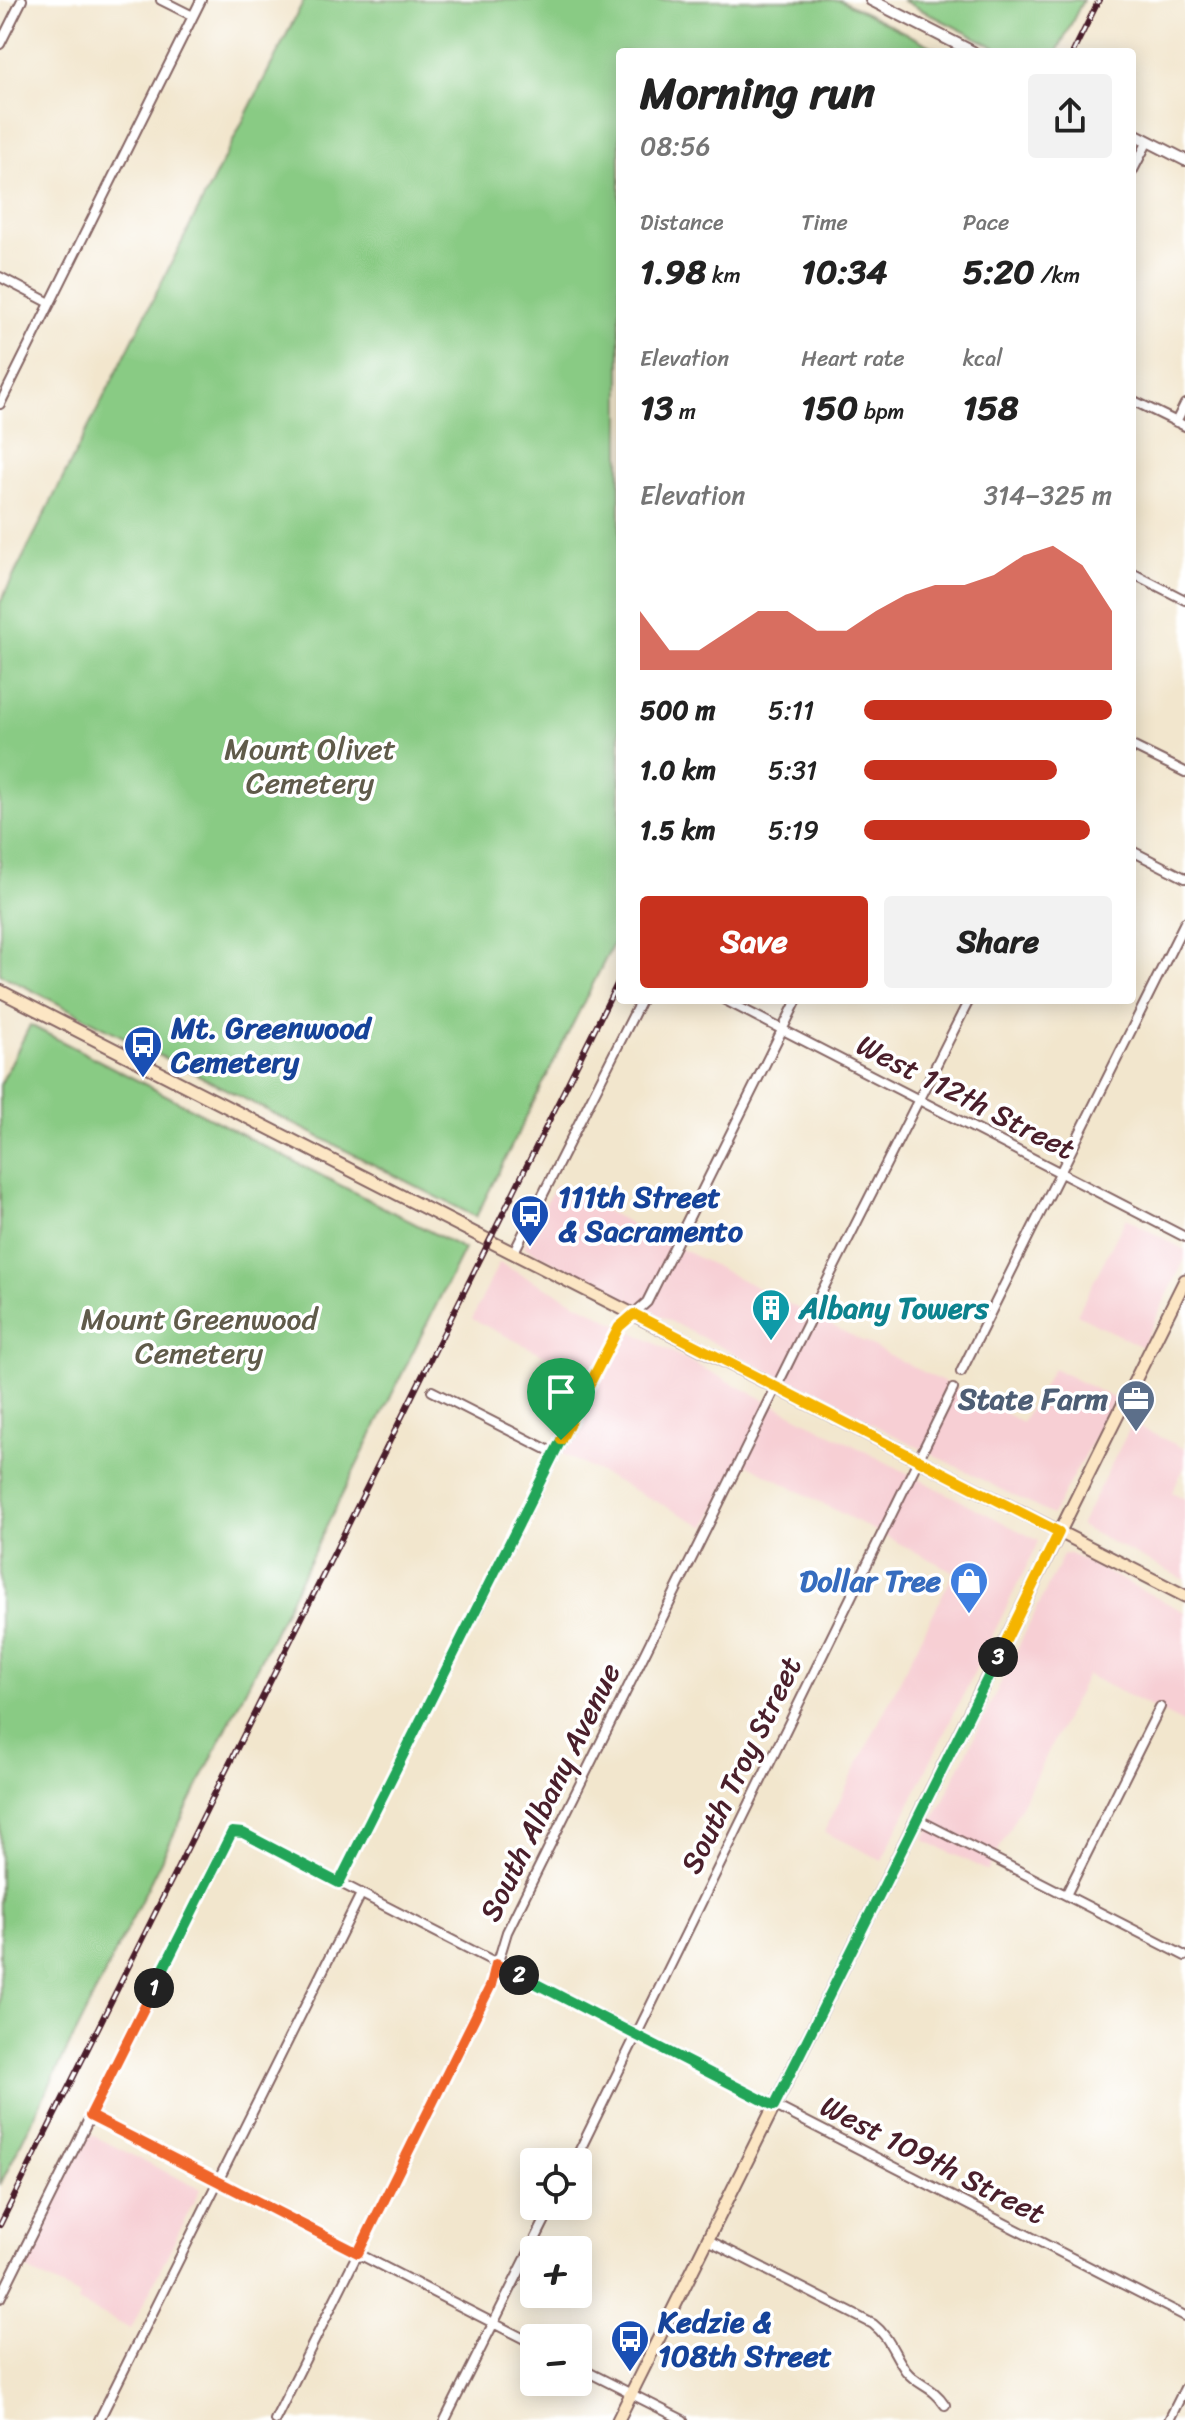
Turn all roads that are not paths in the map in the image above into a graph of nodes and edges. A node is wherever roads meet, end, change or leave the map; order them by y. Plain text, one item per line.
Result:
1 (22, 0) edge
2 (161, 0) edge
3 (201, 0) edge
4 (871, 0) edge
5 (193, 16) junction
6 (0, 44) edge
7 (965, 48) edge
8 (1136, 135) edge
9 (1148, 141) junction
10 (1185, 160) edge
11 (1136, 164) edge
12 (0, 277) edge
13 (50, 303) junction
14 (1136, 402) edge
15 (0, 404) edge
16 (1185, 404) edge
17 (1181, 424) edge
18 (1136, 575) edge
19 (1185, 600) edge
20 (1136, 748) edge
21 (1185, 772) edge
22 (1136, 853) edge
23 (1185, 878) edge
24 (1185, 922) edge
25 (0, 991) edge
26 (639, 1004) edge
27 (733, 1004) edge
28 (795, 1004) edge
29 (967, 1004) edge
30 (783, 1030) junction
31 (919, 1100) junction
32 (1060, 1173) junction
33 (1185, 1237) edge
34 (513, 1254) junction
35 (1185, 1280) edge
36 (816, 1303) dead end
37 (634, 1314) junction
38 (811, 1317) dead end
39 (961, 1372) dead end
40 (776, 1387) junction
41 (953, 1389) dead end
42 (432, 1391) dead end
43 (554, 1453) junction
44 (917, 1460) junction
45 (1059, 1532) junction
46 (1185, 1596) edge
47 (1160, 1707) dead end
48 (917, 1819) junction
49 (339, 1883) junction
50 (361, 1894) junction
51 (1066, 1895) junction
52 (1185, 1956) edge
53 (496, 1964) junction
54 (636, 2035) junction
55 (774, 2106) junction
56 (90, 2116) junction
57 (581, 2148) edge
58 (218, 2181) junction
59 (545, 2220) edge
60 (708, 2240) junction
61 (358, 2253) junction
62 (0, 2298) edge
63 (1185, 2316) edge
64 (493, 2323) junction
65 (520, 2337) edge
66 (592, 2374) edge
67 (1185, 2388) edge
68 (631, 2394) junction
69 (945, 2405) dead end
70 (99, 2420) edge
71 (275, 2420) edge
72 (445, 2420) edge
73 (618, 2420) edge
74 (683, 2420) edge
75 (1169, 2420) edge

1 - 6 street
2 - 5 street
3 - 5 street
4 - 7 street
5 - 13 street
8 - 9 street
9 - 10 street
9 - 11 street
12 - 13 street
13 - 15 street
14 - 17 street
16 - 17 street
18 - 19 street
20 - 21 street
22 - 23 street
24 - 32 street
25 - 34 main road
26 - 34 street
27 - 30 street, West 112th Street
28 - 30 street
29 - 31 street
30 - 31 street, West 112th Street
30 - 37 street
31 - 32 street, West 112th Street
31 - 36 street
32 - 33 street, West 112th Street
32 - 39 street
34 - 37 main road
35 - 45 main road
37 - 40 main road
37 - 43 street
38 - 40 street, South Albany Avenue
40 - 44 main road
40 - 53 street, South Albany Avenue
41 - 44 street, South Troy Street
42 - 43 street
43 - 49 street
44 - 45 main road
44 - 54 street, South Troy Street
45 - 46 main road
45 - 48 main road
47 - 51 street
48 - 51 street
48 - 55 main road
49 - 50 street, West 109th Street
49 - 56 street, West 109th Street
50 - 53 street, West 109th Street
50 - 58 street
51 - 52 street
53 - 54 street, West 109th Street
53 - 61 street, South Albany Avenue
54 - 55 street, West 109th Street
54 - 57 street, South Troy Street
55 - 60 main road
55 - 63 street, West 109th Street
56 - 58 street
56 - 62 street
58 - 61 street
58 - 70 street
59 - 64 street
60 - 68 main road
60 - 69 street
61 - 64 street
61 - 71 street, South Albany Avenue
64 - 65 street
64 - 72 street
66 - 68 street
67 - 75 street
68 - 73 main road
68 - 74 street

